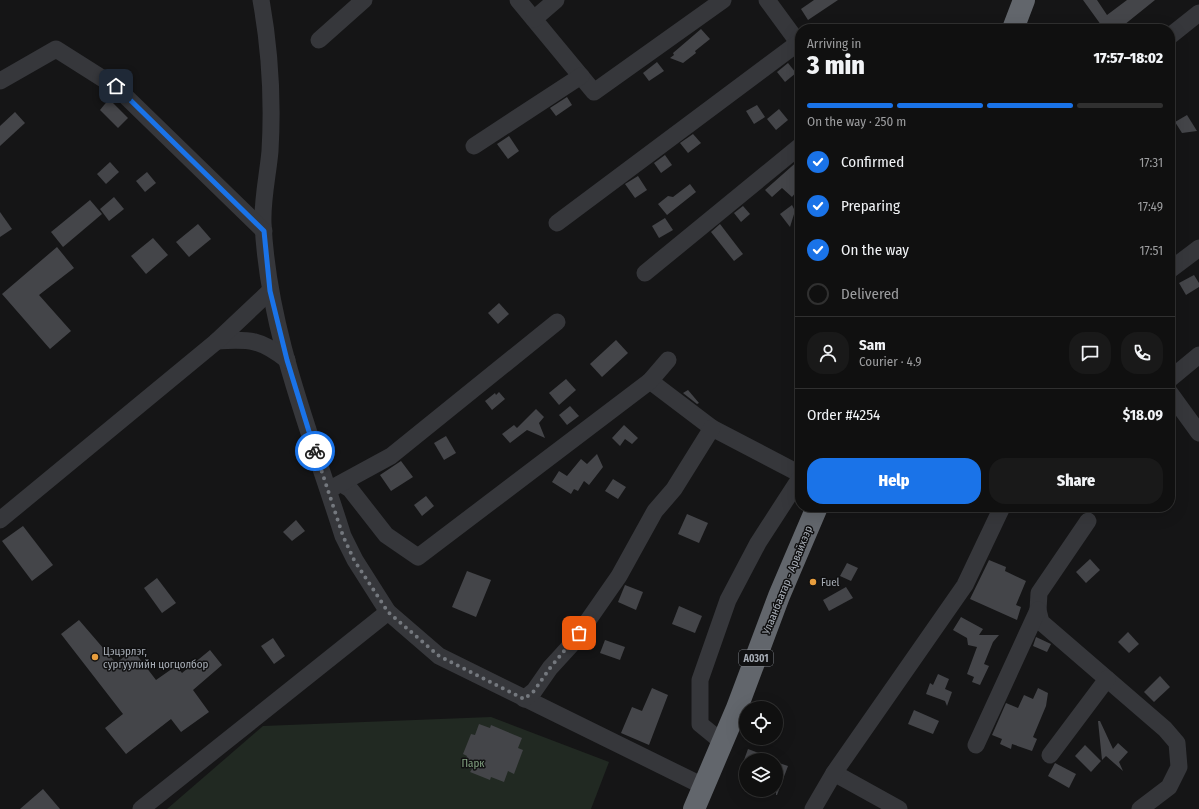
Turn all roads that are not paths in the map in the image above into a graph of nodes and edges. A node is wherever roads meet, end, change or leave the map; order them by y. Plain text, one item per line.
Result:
1 (261, 0) edge
2 (364, 0) edge
3 (518, 0) edge
4 (556, 0) edge
5 (723, 0) edge
6 (767, 0) edge
7 (1024, 0) edge
8 (1199, 13) edge
9 (534, 19) junction
10 (1014, 24) edge
11 (1175, 32) edge
12 (795, 38) edge
13 (319, 40) dead end
14 (795, 47) edge
15 (581, 76) junction
16 (0, 81) edge
17 (474, 146) dead end
18 (795, 150) edge
19 (556, 223) dead end
20 (264, 231) junction
21 (1199, 248) edge
22 (1175, 266) edge
23 (644, 273) dead end
24 (270, 291) junction
25 (558, 322) dead end
26 (217, 341) junction
27 (1199, 355) edge
28 (287, 360) junction
29 (668, 360) dead end
30 (1175, 375) edge
31 (650, 381) junction
32 (1175, 400) edge
33 (712, 428) junction
34 (1199, 433) edge
35 (795, 471) edge
36 (795, 486) edge
37 (335, 487) junction
38 (815, 512) edge
39 (1000, 512) edge
40 (0, 520) edge
41 (1088, 522) dead end
42 (1038, 610) junction
43 (388, 612) junction
44 (1107, 679) junction
45 (524, 699) junction
46 (722, 742) junction
47 (976, 745) dead end
48 (1050, 754) dead end
49 (834, 773) junction
50 (703, 786) junction
51 (141, 809) edge
52 (694, 809) edge
53 (813, 809) edge
54 (898, 809) edge
55 (1140, 809) edge

1 - 20 street
2 - 13 street
3 - 9 street
4 - 9 street
5 - 15 street
6 - 12 street
7 - 10 highway
8 - 11 street
9 - 15 street
14 - 19 street
15 - 17 street
16 - 20 street
18 - 23 street
20 - 24 street
21 - 22 street
24 - 26 street
24 - 28 street
25 - 37 street
26 - 28 street
26 - 40 street
27 - 30 street
28 - 37 street
29 - 31 street
31 - 33 street
31 - 37 street
32 - 34 street
33 - 35 street
33 - 45 street
36 - 46 street
37 - 43 street
38 - 46 highway, Улаанбаатар - Арвайхээр / A0301
39 - 49 street
41 - 42 street
42 - 44 street
42 - 47 street
43 - 45 street
43 - 51 street
44 - 48 street
44 - 55 street
45 - 50 street
46 - 50 highway, Улаанбаатар - Арвайхээр / A0301
49 - 53 street
49 - 54 street
50 - 52 highway, Улаанбаатар - Арвайхээр / A0301

